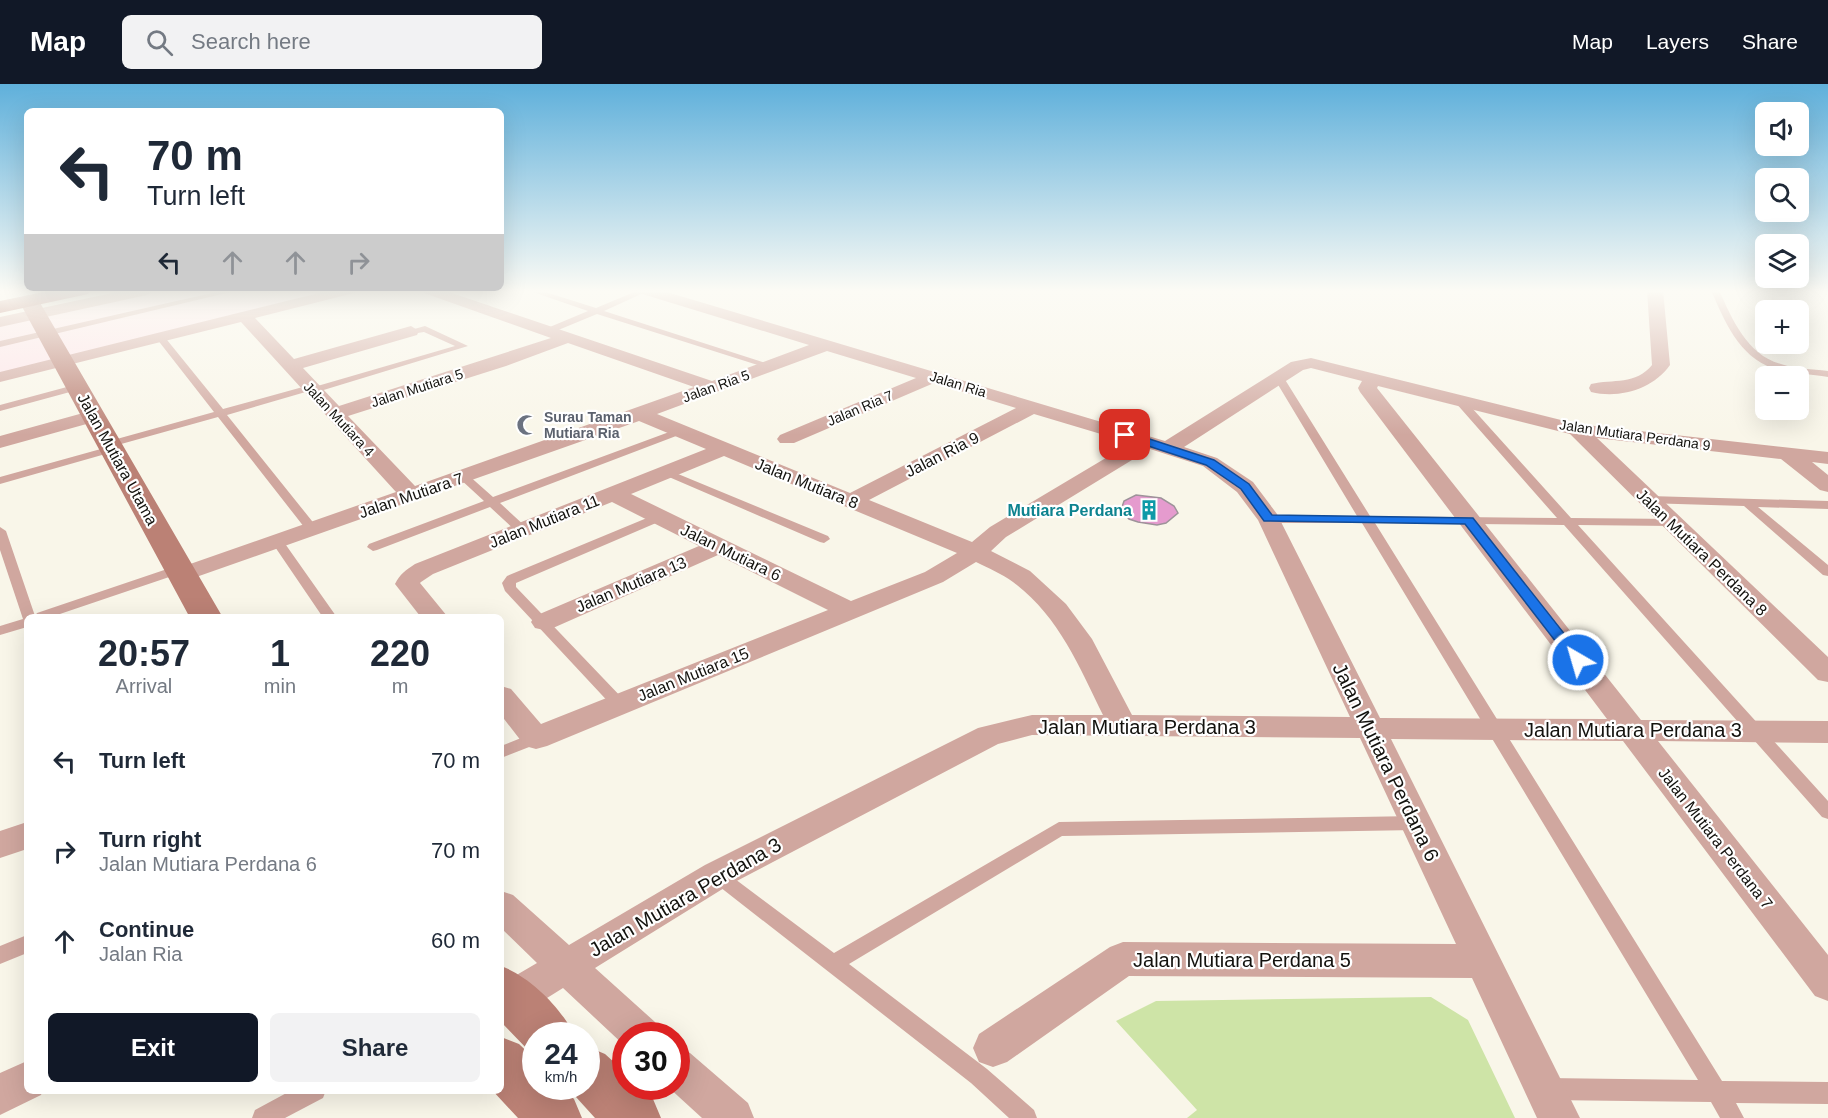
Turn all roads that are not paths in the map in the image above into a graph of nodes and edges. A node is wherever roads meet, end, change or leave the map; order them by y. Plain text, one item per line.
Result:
1 (53, 338) edge
2 (155, 338) edge
3 (161, 338) edge
4 (265, 338) edge
5 (386, 338) edge
6 (446, 338) edge
7 (567, 338) joint
8 (683, 338) edge
9 (804, 338) edge
10 (1659, 338) edge
11 (1742, 338) edge
12 (826, 345) junction
13 (63, 361) junction
14 (291, 366) junction
15 (770, 366) junction
16 (1828, 374) edge
17 (0, 377) edge
18 (933, 377) junction
19 (1279, 378) junction
20 (1374, 379) junction
21 (78, 387) junction
22 (711, 387) junction
23 (1598, 388) dead end
24 (312, 389) junction
25 (1459, 400) junction
26 (1033, 407) junction
27 (0, 408) edge
28 (220, 413) junction
29 (335, 414) junction
30 (640, 414) junction
31 (94, 416) junction
32 (1577, 430) junction
33 (680, 431) junction
34 (787, 440) dead end
35 (0, 442) edge
36 (1158, 445) junction
37 (111, 447) junction
38 (724, 449) junction
39 (1786, 453) junction
40 (1828, 458) edge
41 (666, 472) junction
42 (463, 476) junction
43 (0, 481) edge
44 (1828, 485) edge
45 (613, 494) junction
46 (411, 495) junction
47 (1649, 500) junction
48 (851, 501) junction
49 (492, 502) junction
50 (1746, 503) junction
51 (1828, 505) edge
52 (659, 517) junction
53 (1269, 519) junction
54 (1365, 519) junction
55 (1469, 520) junction
56 (1567, 521) junction
57 (1672, 522) junction
58 (312, 529) junction
59 (522, 530) junction
60 (0, 531) edge
61 (824, 539) dead end
62 (277, 541) junction
63 (719, 546) junction
64 (373, 547) dead end
65 (975, 552) junction
66 (181, 572) junction
67 (1828, 572) edge
68 (850, 610) junction
69 (27, 614) edge
70 (48, 614) edge
71 (205, 614) edge
72 (328, 614) edge
73 (432, 614) edge
74 (544, 622) junction
75 (24, 623) edge
76 (0, 631) edge
77 (1828, 674) edge
78 (504, 700) edge
79 (619, 704) junction
80 (1123, 726) junction
81 (1369, 728) junction
82 (1494, 729) junction
83 (1633, 730) junction
84 (1755, 731) junction
85 (1828, 732) edge
86 (536, 738) junction
87 (504, 751) edge
88 (1828, 812) edge
89 (1416, 823) junction
90 (24, 836) edge
91 (0, 845) edge
92 (717, 875) junction
93 (504, 909) edge
94 (24, 945) edge
95 (0, 955) edge
96 (1483, 961) junction
97 (834, 963) junction
98 (565, 966) junction
99 (1828, 984) edge
100 (504, 997) edge
101 (533, 1022) edge
102 (627, 1022) edge
103 (993, 1048) dead end
104 (504, 1065) edge
105 (690, 1080) edge
106 (24, 1082) edge
107 (600, 1085) edge
108 (1545, 1089) junction
109 (1716, 1091) junction
110 (1828, 1093) edge
111 (0, 1094) edge
112 (308, 1094) edge
113 (263, 1118) edge
114 (555, 1118) edge
115 (634, 1118) edge
116 (733, 1118) edge
117 (1026, 1118) edge
118 (1559, 1118) edge
119 (1733, 1118) edge

1 - 13 street, Jalan Mutiara Utama
2 - 13 street
3 - 28 lane
4 - 14 street, Jalan Mutiara 4
5 - 14 street
6 - 24 lane
7 - 22 street
7 - 29 street, Jalan Mutiara 5
8 - 15 lane
9 - 12 street, Jalan Ria
10 - 23 street
11 - 16 lane
12 - 15 street, Jalan Ria 5
12 - 18 street, Jalan Ria
13 - 17 street
13 - 21 street, Jalan Mutiara Utama
14 - 24 street, Jalan Mutiara 4
15 - 22 street, Jalan Ria 5
18 - 26 street, Jalan Ria
18 - 34 street, Jalan Ria 7
19 - 20 street, Jalan Mutiara Perdana 9
19 - 36 street, Jalan Mutiara Perdana 9
19 - 54 lane
20 - 25 street, Jalan Mutiara Perdana 9
20 - 55 street, Jalan Mutiara Perdana 7
21 - 27 lane
21 - 31 street, Jalan Mutiara Utama
22 - 30 street, Jalan Ria 5
24 - 28 lane
24 - 29 street, Jalan Mutiara 4
25 - 32 street, Jalan Mutiara Perdana 9
25 - 56 lane
26 - 36 street, Jalan Ria
26 - 48 street, Jalan Ria 9
28 - 37 lane
28 - 58 lane
29 - 46 street, Jalan Mutiara 4
30 - 33 street, Jalan Mutiara 8
30 - 42 street, Jalan Mutiara 7
31 - 35 street
31 - 37 street, Jalan Mutiara Utama
32 - 39 street, Jalan Mutiara Perdana 9
32 - 47 street, Jalan Mutiara Perdana 8
33 - 38 street, Jalan Mutiara 8
33 - 49 lane
36 - 53 street, Jalan Mutiara Perdana 6
36 - 65 street, Jalan Mutiara 15
37 - 43 lane
37 - 66 street, Jalan Mutiara Utama
38 - 41 street, Jalan Mutiara 11
38 - 48 street, Jalan Mutiara 8
39 - 40 street, Jalan Mutiara Perdana 9
39 - 44 street
41 - 45 street, Jalan Mutiara 11
41 - 61 lane
42 - 46 street, Jalan Mutiara 7
42 - 49 lane
45 - 52 street, Jalan Mutiara 6
45 - 59 street, Jalan Mutiara 11
46 - 58 street, Jalan Mutiara 7
47 - 50 lane
47 - 57 street, Jalan Mutiara Perdana 8
48 - 65 street, Jalan Mutiara 8
49 - 59 lane
49 - 64 lane
50 - 51 lane
50 - 67 lane
52 - 63 street, Jalan Mutiara 6
52 - 74 lane
53 - 54 lane
53 - 81 street, Jalan Mutiara Perdana 6
54 - 55 lane
54 - 82 lane
55 - 56 lane
55 - 83 street, Jalan Mutiara Perdana 7
56 - 57 lane
56 - 84 lane
57 - 77 street, Jalan Mutiara Perdana 8
58 - 62 street, Jalan Mutiara 7
59 - 73 street, Jalan Mutiara 11
60 - 69 lane
62 - 66 street, Jalan Mutiara 7
62 - 72 lane
63 - 68 street, Jalan Mutiara 6
63 - 74 street, Jalan Mutiara 13
65 - 68 street, Jalan Mutiara 15
65 - 80 street, Jalan Mutiara 8
66 - 70 lane
66 - 71 street, Jalan Mutiara Utama
68 - 79 street, Jalan Mutiara 15
74 - 79 lane
75 - 76 lane
78 - 86 street
79 - 86 street, Jalan Mutiara 15
80 - 81 street, Jalan Mutiara Perdana 3
80 - 92 street, Jalan Mutiara Perdana 3
81 - 82 street, Jalan Mutiara Perdana 3
81 - 89 street, Jalan Mutiara Perdana 6
82 - 83 street, Jalan Mutiara Perdana 3
82 - 109 lane
83 - 84 street, Jalan Mutiara Perdana 3
83 - 99 street, Jalan Mutiara Perdana 7
84 - 85 street, Jalan Mutiara Perdana 3
84 - 88 lane
86 - 87 lane
89 - 96 street, Jalan Mutiara Perdana 6
89 - 97 lane
90 - 91 street
92 - 97 lane
92 - 98 street, Jalan Mutiara Perdana 3
93 - 98 street
94 - 95 lane
96 - 103 street, Jalan Mutiara Perdana 5
96 - 108 street, Jalan Mutiara Perdana 6
97 - 117 lane
98 - 100 street, Jalan Mutiara Perdana 3
98 - 102 street
100 - 101 street
104 - 114 street
105 - 116 street
106 - 111 street
107 - 115 street
108 - 109 lane
108 - 118 street, Jalan Mutiara Perdana 6
109 - 110 lane
109 - 119 lane
112 - 113 lane

